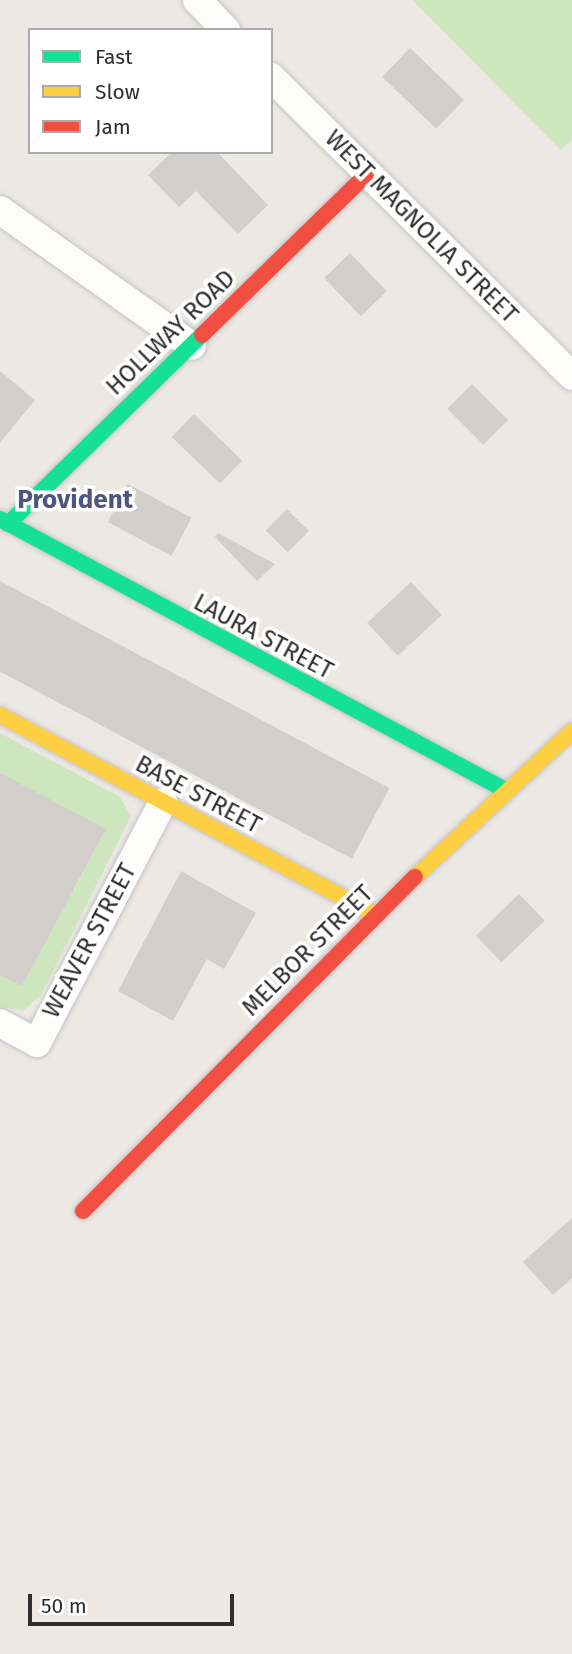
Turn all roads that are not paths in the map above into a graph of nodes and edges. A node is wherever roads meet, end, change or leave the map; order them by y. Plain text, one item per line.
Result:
1 (197, 0) edge
2 (224, 28) edge
3 (273, 79) edge
4 (366, 175) junction
5 (0, 210) edge
6 (192, 345) junction
7 (572, 376) edge
8 (4, 522) edge
9 (0, 715) edge
10 (572, 731) edge
11 (507, 792) junction
12 (163, 802) junction
13 (375, 914) junction
14 (0, 1023) edge
15 (83, 1211) dead end

1 - 2 street
3 - 4 street, WEST MAGNOLIA STREET
4 - 6 street, HOLLWAY ROAD
4 - 7 street, WEST MAGNOLIA STREET
5 - 6 street
6 - 8 street, HOLLWAY ROAD
8 - 11 street, LAURA STREET
9 - 12 street, BASE STREET
10 - 11 street, MELBOR STREET
11 - 13 street, MELBOR STREET
12 - 13 street, BASE STREET
12 - 14 street, WEAVER STREET
13 - 15 street, MELBOR STREET

